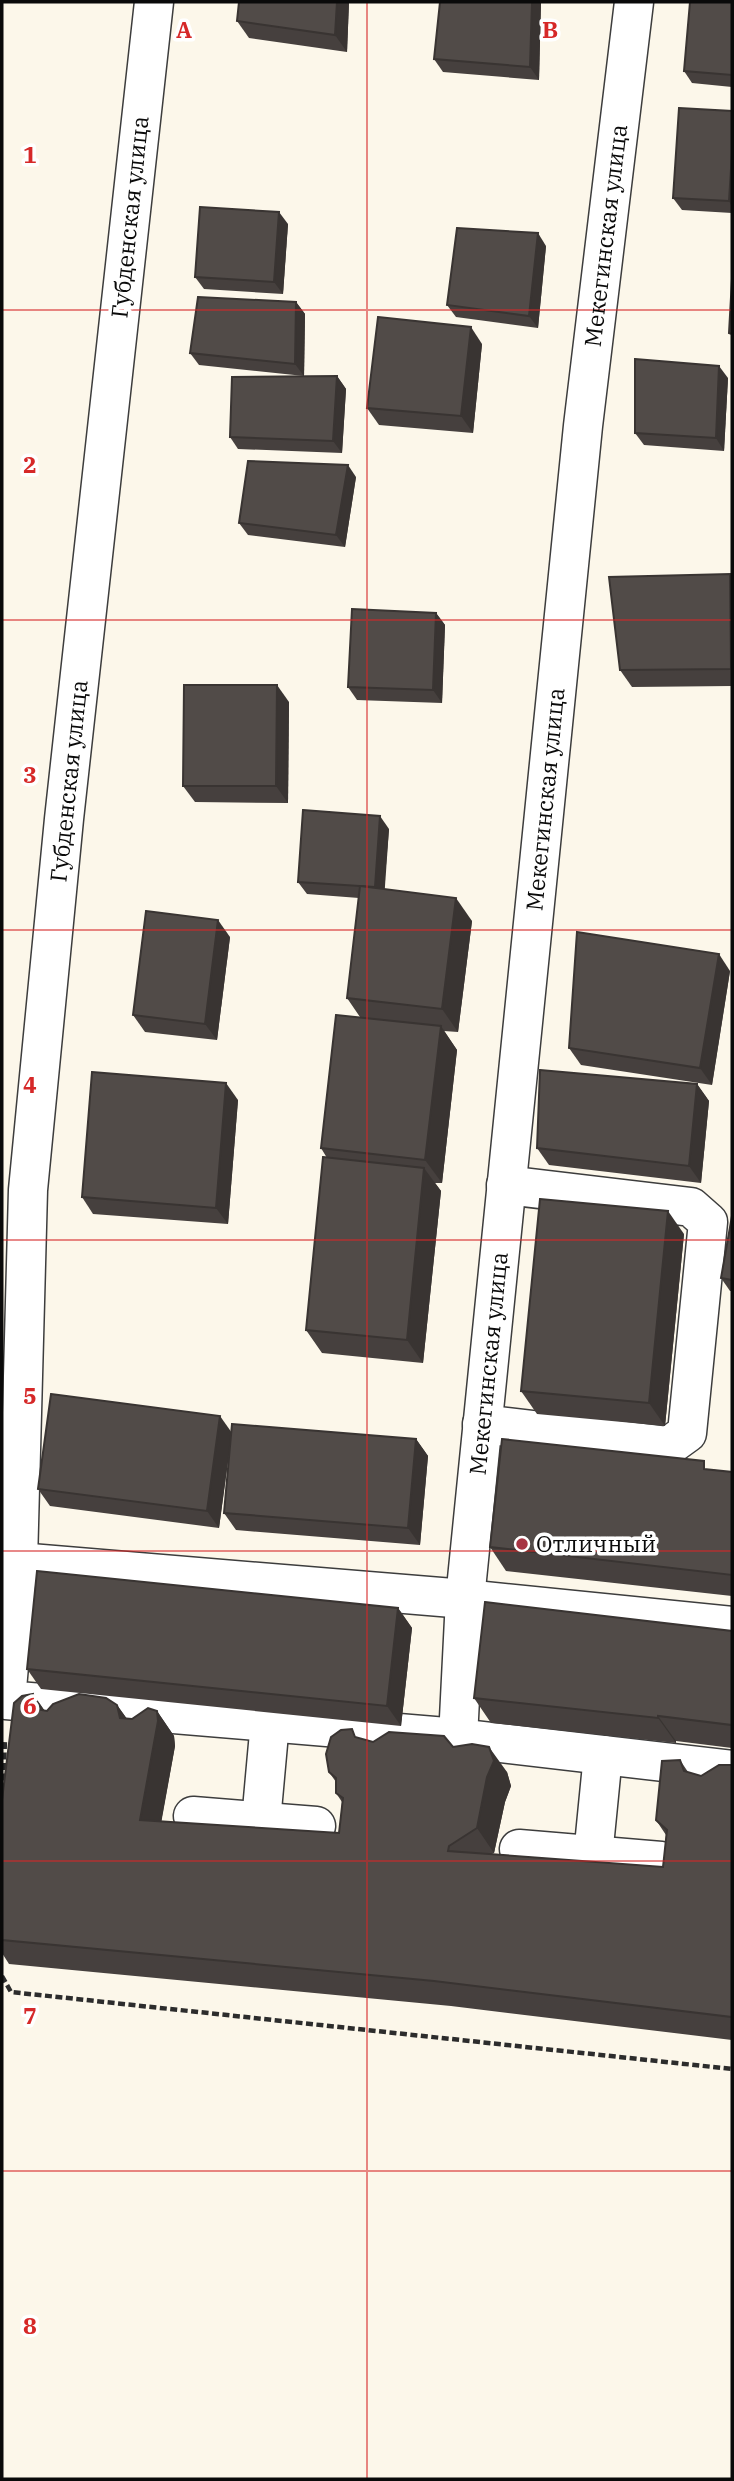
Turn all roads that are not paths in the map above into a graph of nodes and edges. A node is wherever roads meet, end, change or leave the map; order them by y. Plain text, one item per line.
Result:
1 (154, 2) edge
2 (634, 2) edge
3 (506, 1185) junction
4 (482, 1424) junction
5 (18, 1562) junction
6 (464, 1599) junction
7 (732, 1626) edge
8 (270, 1722) junction
9 (458, 1738) junction
10 (603, 1755) junction
11 (732, 1770) edge
12 (193, 1816) dead end
13 (261, 1821) junction
14 (316, 1826) dead end
15 (519, 1849) dead end
16 (593, 1856) junction
17 (661, 1861) edge

1 - 5 street, Губденская улица
2 - 3 street, Мекегинская улица
3 - 4 street, Мекегинская улица
3 - 4 street
4 - 6 street, Мекегинская улица
5 - 6 street
5 - 8 street, Губденская улица
6 - 7 street
6 - 9 street, Мекегинская улица
8 - 9 street
8 - 13 street
9 - 10 street
10 - 11 street
10 - 16 street
12 - 13 street
13 - 14 street
15 - 16 street
16 - 17 street

